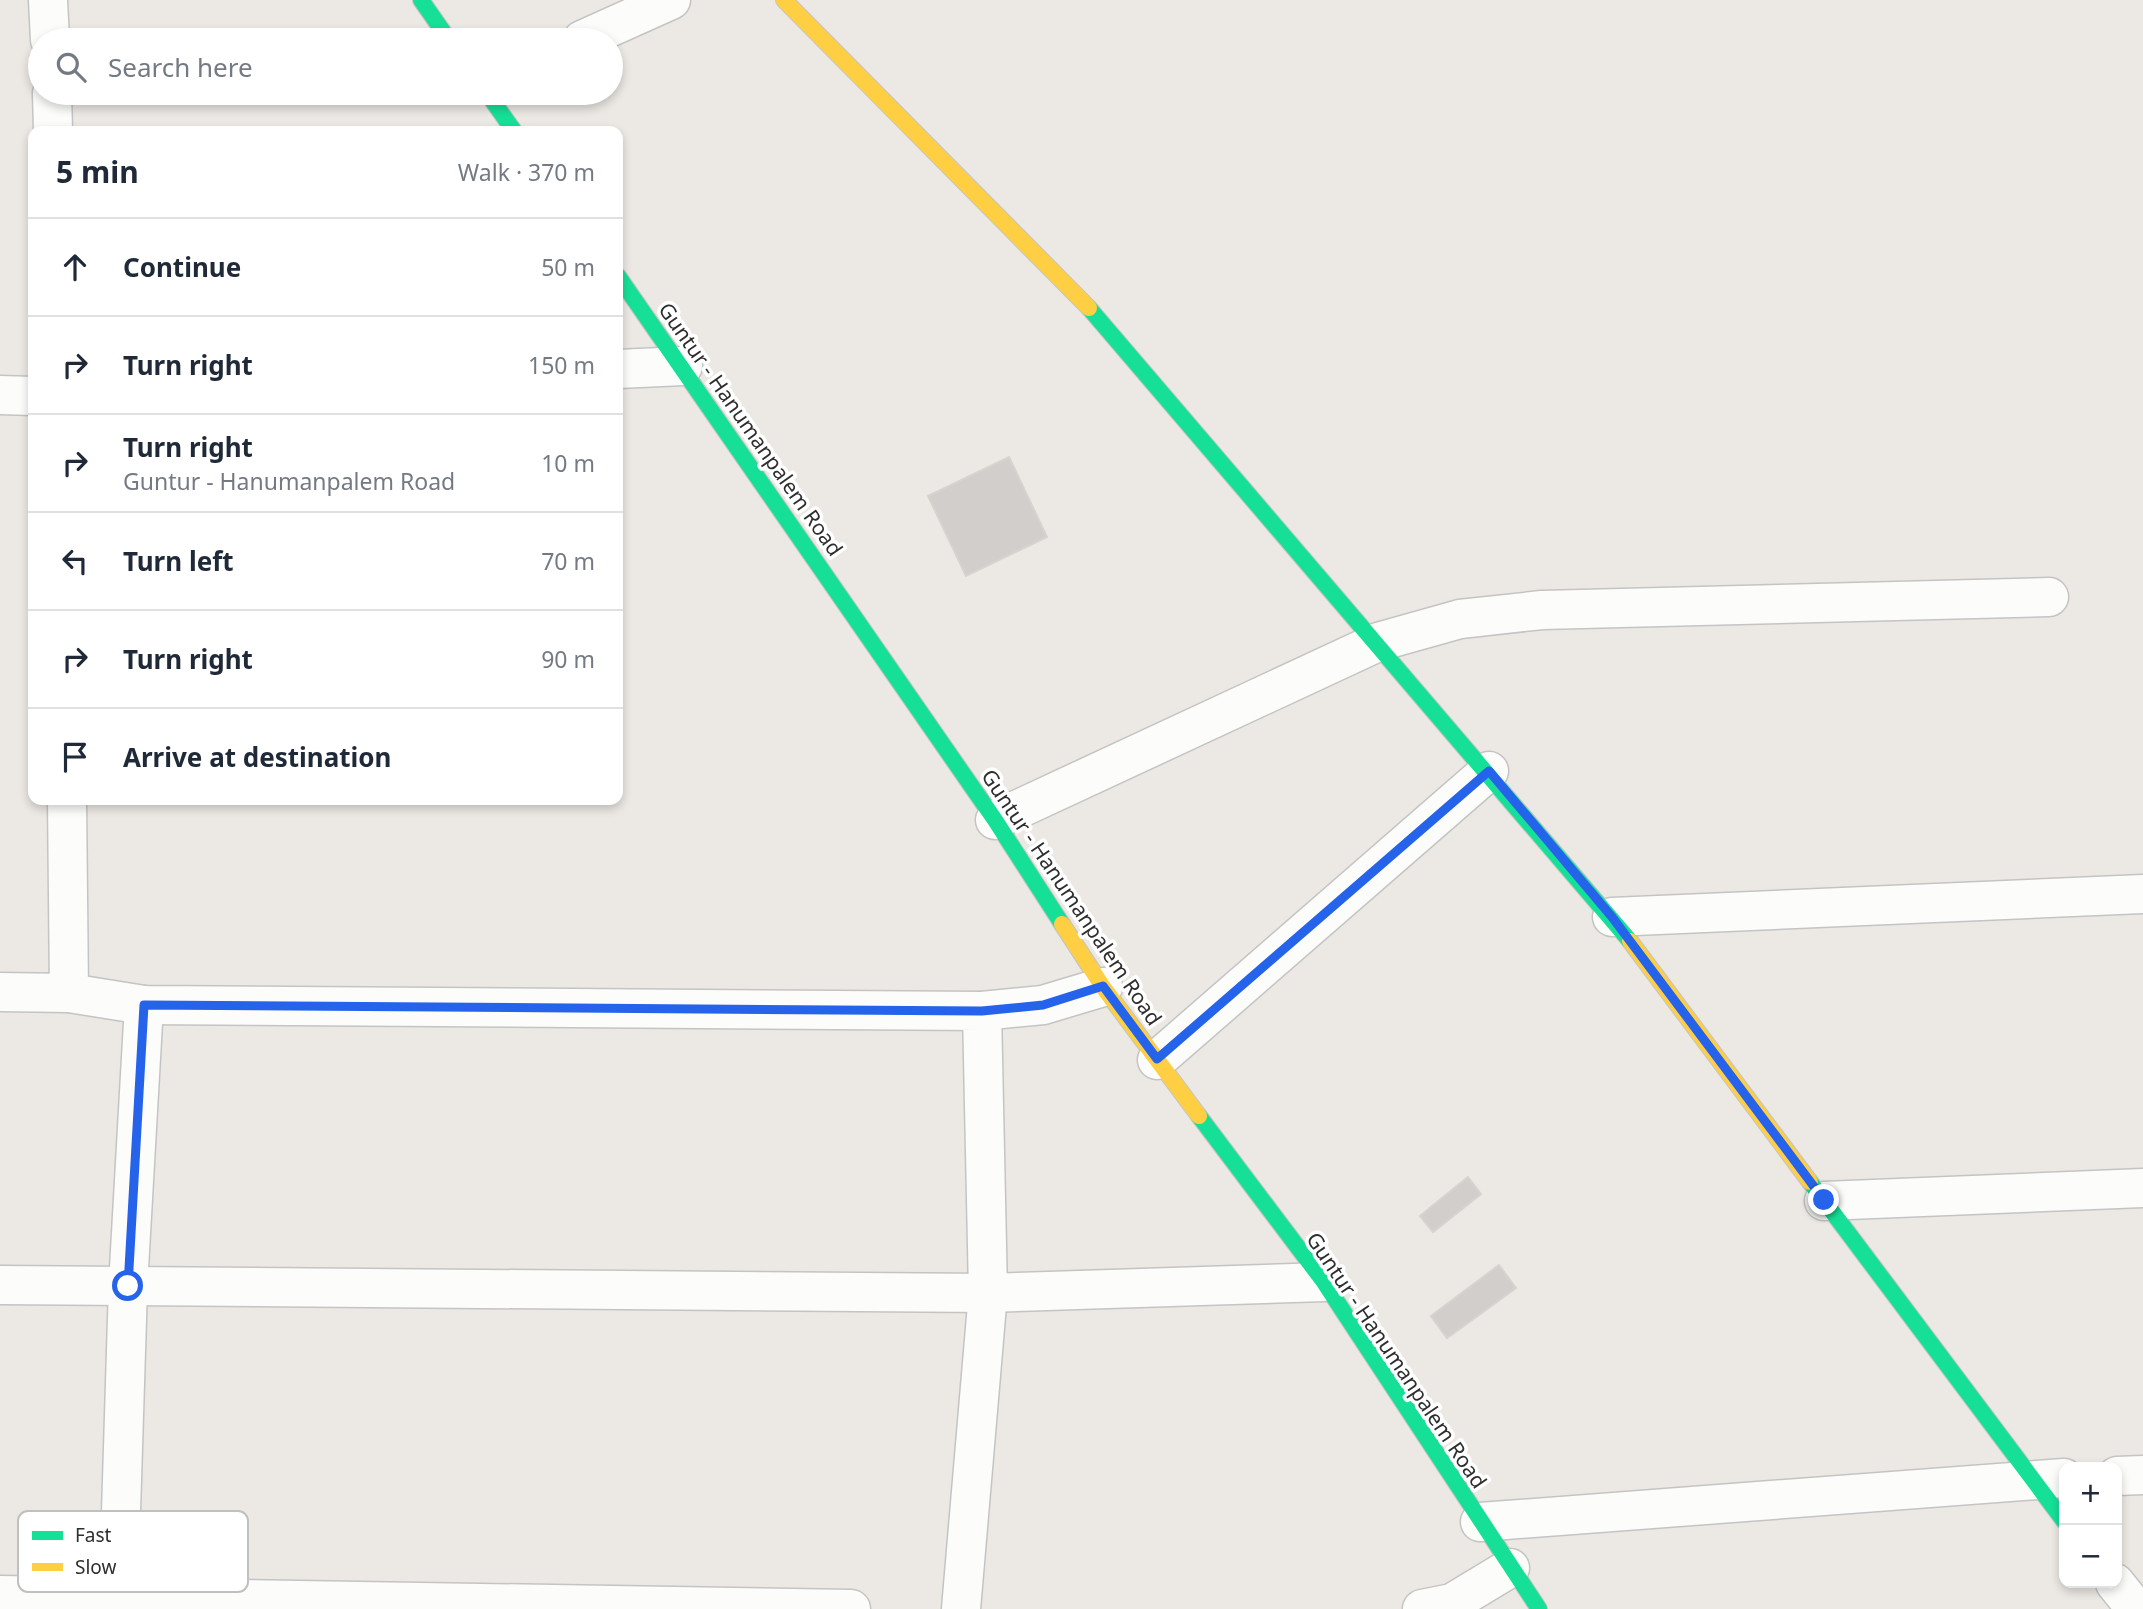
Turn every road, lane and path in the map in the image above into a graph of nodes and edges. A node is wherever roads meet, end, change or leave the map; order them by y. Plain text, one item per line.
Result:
1 (48, 0) edge
2 (421, 0) edge
3 (671, 0) edge
4 (784, 0) edge
5 (49, 28) edge
6 (441, 28) edge
7 (609, 28) edge
8 (52, 105) edge
9 (496, 105) edge
10 (53, 126) edge
11 (510, 126) edge
12 (623, 283) edge
13 (683, 366) junction
14 (623, 369) edge
15 (0, 396) edge
16 (28, 396) edge
17 (2049, 597) dead end
18 (1378, 642) junction
19 (1489, 771) junction
20 (67, 805) edge
21 (995, 820) junction
22 (2143, 894) edge
23 (1612, 917) junction
24 (1103, 986) junction
25 (0, 992) edge
26 (69, 993) junction
27 (144, 1005) junction
28 (982, 1011) junction
29 (1157, 1059) junction
30 (2143, 1188) edge
31 (1824, 1200) junction
32 (1324, 1282) junction
33 (0, 1285) edge
34 (128, 1286) junction
35 (988, 1293) junction
36 (2143, 1475) edge
37 (2122, 1476) edge
38 (2047, 1478) edge
39 (2059, 1508) edge
40 (121, 1511) edge
41 (1480, 1522) junction
42 (1510, 1568) junction
43 (2119, 1588) edge
44 (0, 1595) edge
45 (118, 1603) edge
46 (851, 1609) edge
47 (961, 1609) edge
48 (1422, 1609) edge
49 (1539, 1609) edge
50 (2136, 1609) edge

1 - 5 street
2 - 6 street
3 - 7 street
4 - 18 street
8 - 10 street
9 - 11 street
12 - 13 street, Guntur - Hanumanpalem Road
13 - 14 street
13 - 21 street, Guntur - Hanumanpalem Road
15 - 16 street
17 - 18 street
18 - 19 street
18 - 21 street
19 - 23 street
19 - 29 street
20 - 26 street
21 - 24 street, Guntur - Hanumanpalem Road
22 - 23 street
23 - 31 street
24 - 28 street
24 - 29 street, Guntur - Hanumanpalem Road
25 - 26 street
26 - 27 street
27 - 28 street
27 - 34 street
28 - 35 street
29 - 32 street, Guntur - Hanumanpalem Road
30 - 31 street
31 - 38 street
32 - 35 street
32 - 41 street, Guntur - Hanumanpalem Road
33 - 34 street
34 - 35 street
34 - 40 street
35 - 47 street
36 - 37 street
38 - 39 street
38 - 41 street
41 - 42 street, Guntur - Hanumanpalem Road
42 - 48 street
42 - 49 street, Guntur - Hanumanpalem Road
43 - 50 street
44 - 45 street
45 - 46 street

